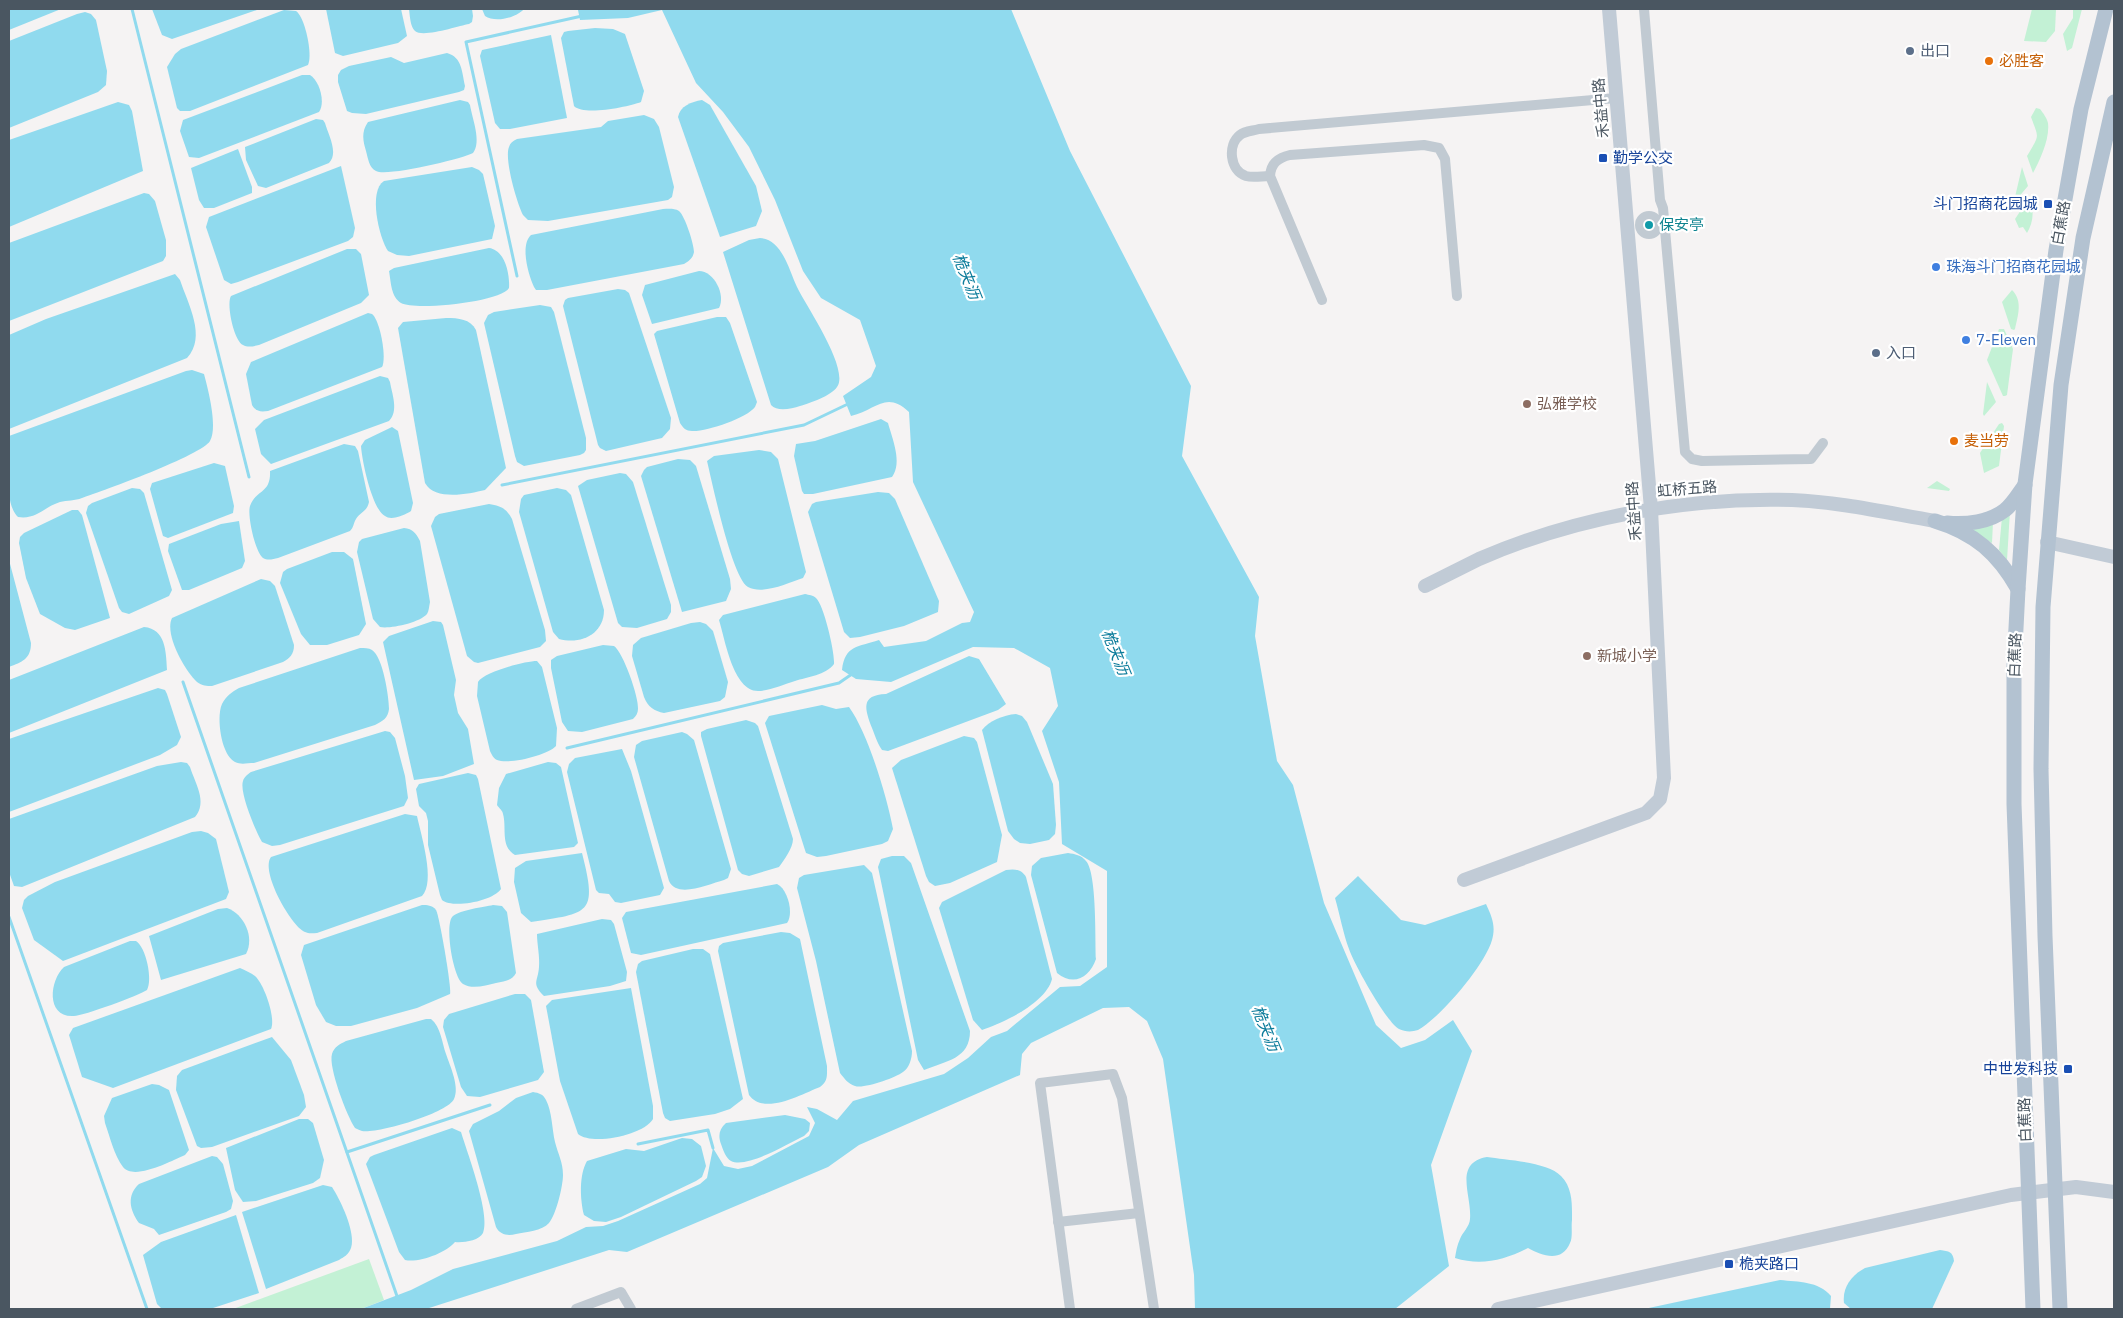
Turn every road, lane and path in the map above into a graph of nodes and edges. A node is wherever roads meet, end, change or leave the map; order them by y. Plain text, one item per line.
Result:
1 (1609, 9) edge
2 (1644, 9) edge
3 (2106, 9) edge
4 (1616, 98) junction
5 (2114, 102) edge
6 (1270, 176) junction
7 (1661, 224) junction
8 (1633, 226) junction
9 (1457, 296) dead end
10 (1322, 300) dead end
11 (1824, 443) dead end
12 (2026, 484) junction
13 (1651, 509) junction
14 (1934, 521) junction
15 (2047, 542) junction
16 (2114, 557) edge
17 (1425, 586) dead end
18 (2018, 589) junction
19 (1464, 880) dead end
20 (2054, 1190) junction
21 (2114, 1192) edge
22 (2028, 1193) junction
23 (1139, 1213) junction
24 (1058, 1222) junction
25 (576, 1309) edge
26 (631, 1309) edge
27 (1070, 1309) edge
28 (1154, 1309) edge
29 (1498, 1309) edge
30 (2033, 1309) edge
31 (2060, 1309) edge

1 - 4 street, 禾益中路
2 - 7 street
3 - 12 main road, 白蕉路
4 - 6 street
4 - 8 street, 禾益中路
5 - 15 main road, 白蕉路
6 - 9 street
6 - 10 street
7 - 8 street
7 - 11 street
8 - 13 street, 禾益中路
12 - 14 main road
12 - 18 main road, 白蕉路
13 - 14 street, 虹桥五路
13 - 17 street, 虹桥五路
13 - 19 street, 禾益中路
14 - 18 main road
15 - 16 street
15 - 20 main road, 白蕉路
18 - 22 main road, 白蕉路
20 - 21 street
20 - 22 street
20 - 31 main road, 白蕉路
22 - 29 street
22 - 30 main road, 白蕉路
23 - 24 street
23 - 24 street
23 - 28 street
24 - 27 street
25 - 26 street

